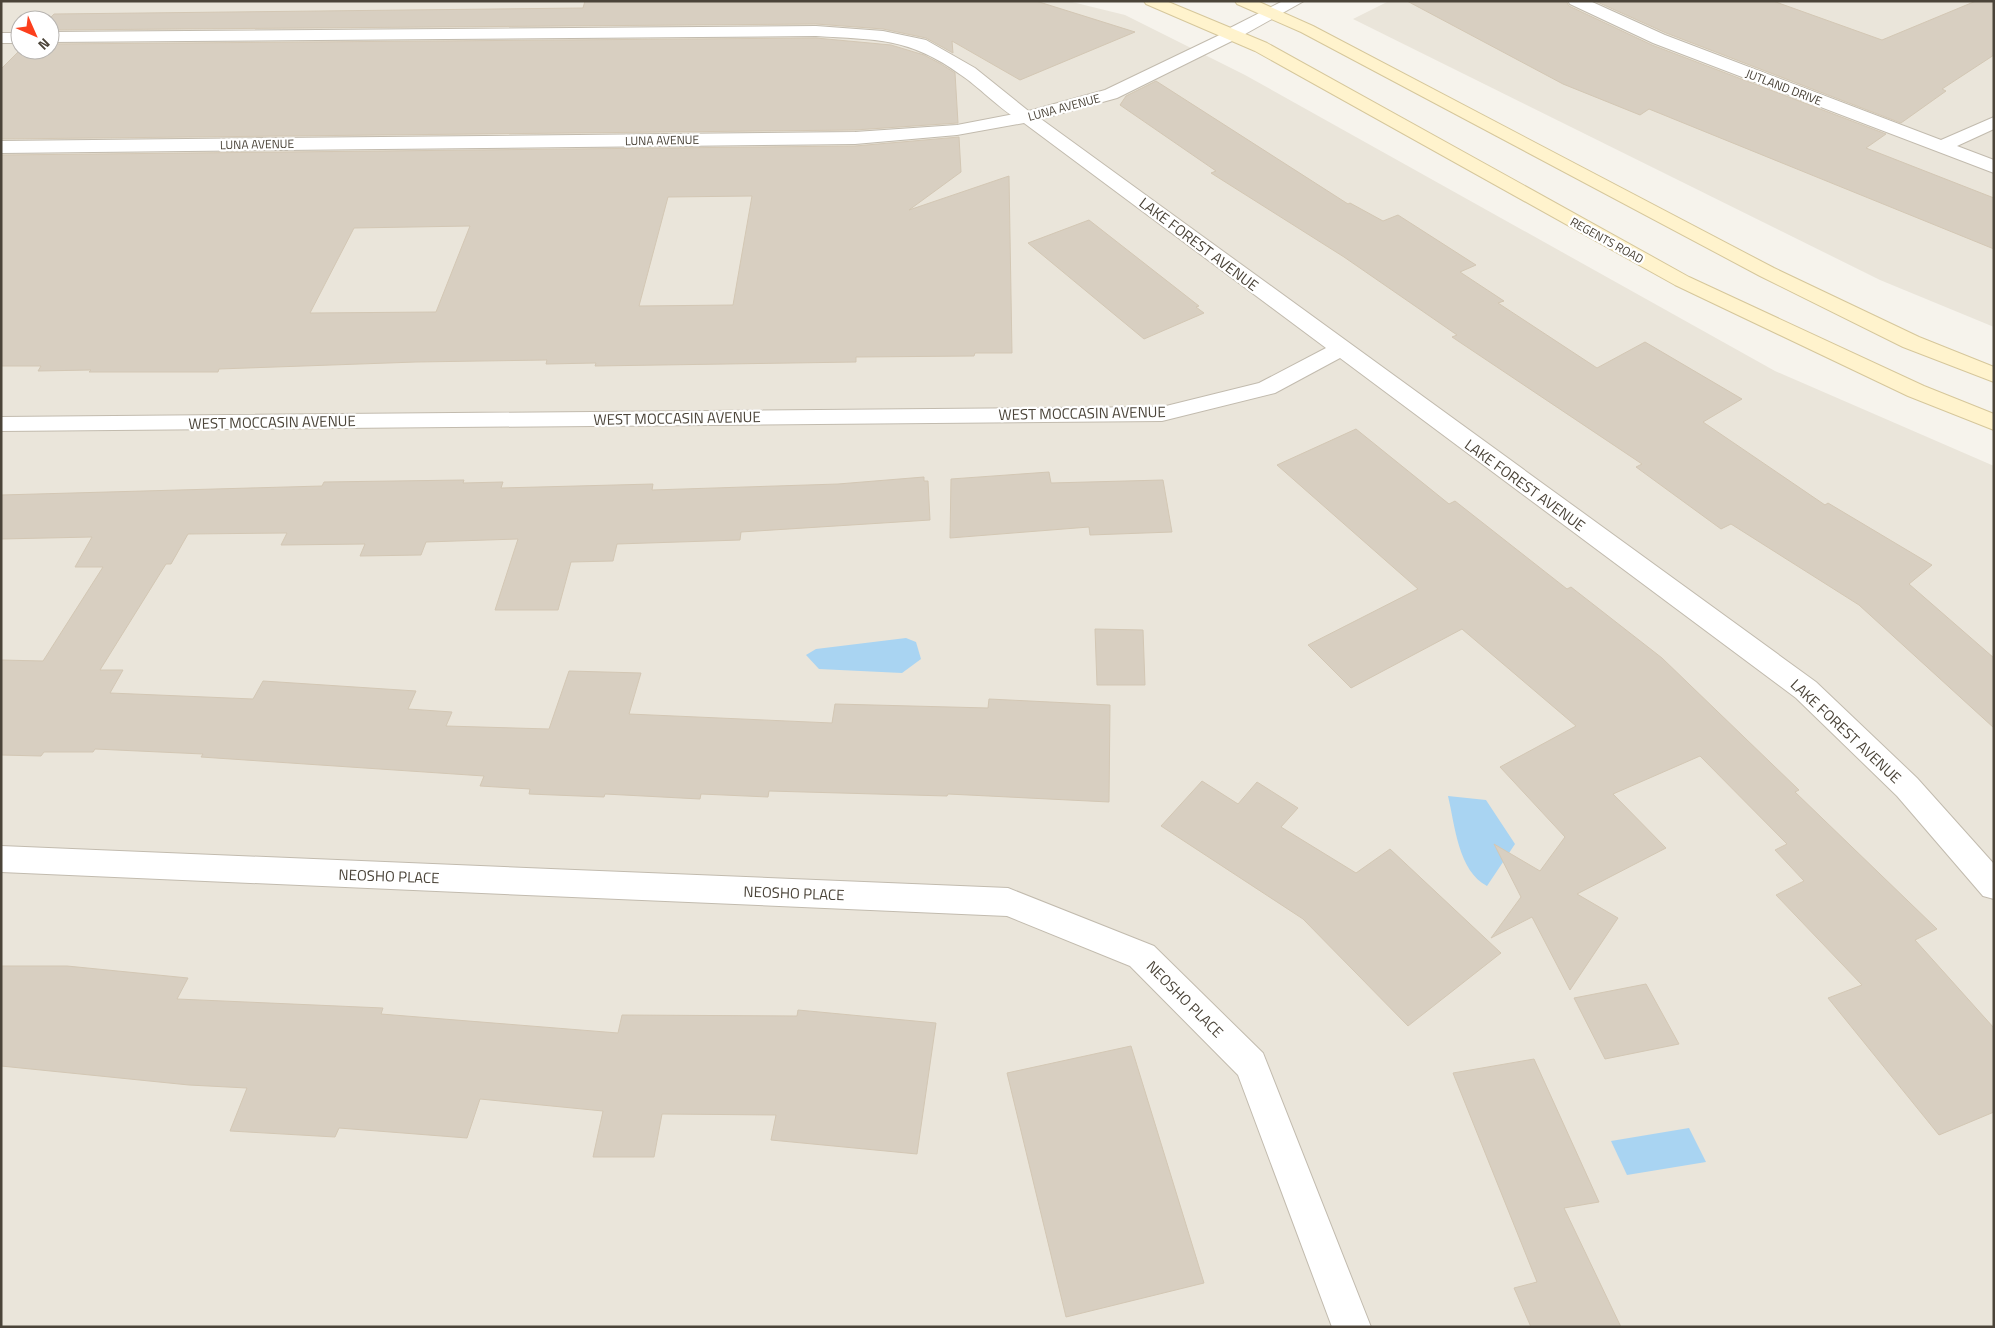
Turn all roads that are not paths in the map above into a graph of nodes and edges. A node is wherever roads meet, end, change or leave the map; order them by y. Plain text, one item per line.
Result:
1 (1152, 1) edge
2 (1243, 1) edge
3 (1296, 1) edge
4 (1576, 1) edge
5 (1274, 13) junction
6 (1232, 34) junction
7 (60, 37) edge
8 (1027, 117) junction
9 (1994, 122) edge
10 (1, 147) edge
11 (1941, 147) junction
12 (1994, 167) edge
13 (1340, 349) junction
14 (1994, 375) edge
15 (1994, 423) edge
16 (1, 424) edge
17 (1, 859) edge
18 (1994, 886) edge
19 (1352, 1327) edge

1 - 6 main road, REGENTS ROAD
2 - 5 main road
3 - 5 street, LUNA AVENUE
4 - 11 street, JUTLAND DRIVE
5 - 6 street, LUNA AVENUE
5 - 14 main road
6 - 8 street, LUNA AVENUE
6 - 15 main road, REGENTS ROAD
7 - 8 street, LAKE FOREST AVENUE
8 - 10 street, LUNA AVENUE
8 - 13 street, LAKE FOREST AVENUE
9 - 11 street
11 - 12 street, JUTLAND DRIVE
13 - 16 street, WEST MOCCASIN AVENUE
13 - 18 street, LAKE FOREST AVENUE
17 - 19 street, NEOSHO PLACE

